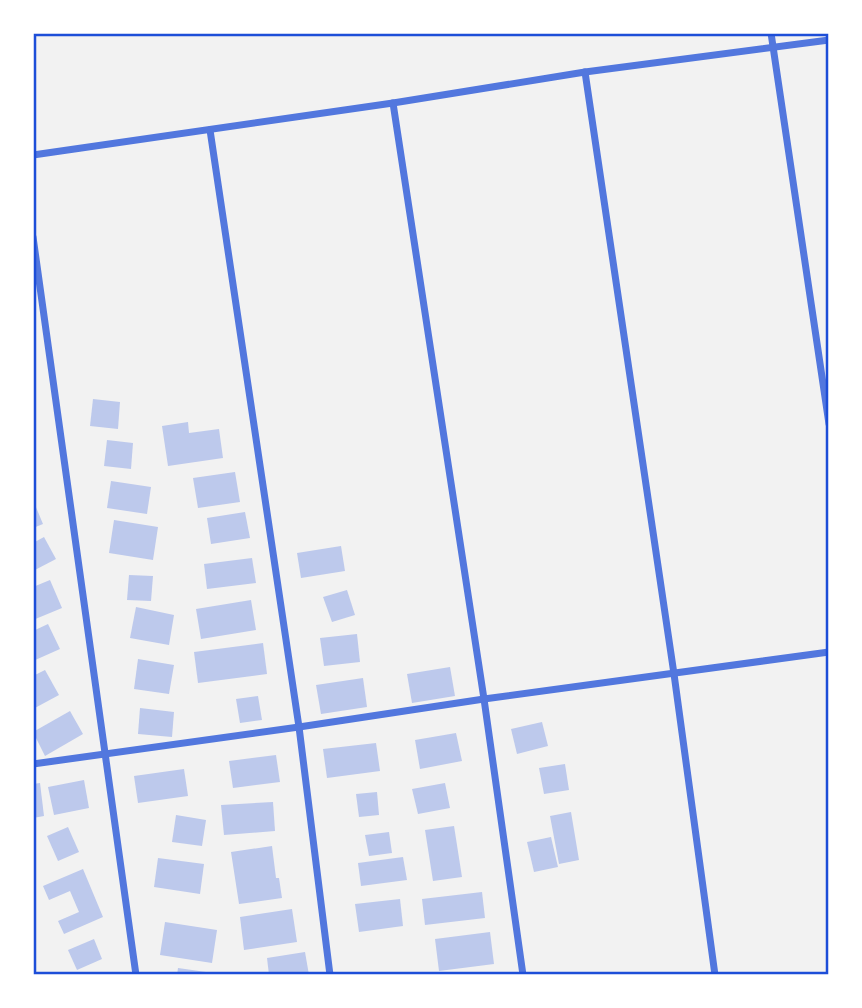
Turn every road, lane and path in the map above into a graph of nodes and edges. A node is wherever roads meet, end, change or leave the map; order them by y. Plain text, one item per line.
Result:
1 (771, 33) edge
2 (829, 40) edge
3 (773, 47) junction
4 (585, 72) junction
5 (393, 103) junction
6 (210, 130) junction
7 (33, 155) edge
8 (33, 237) edge
9 (829, 424) edge
10 (829, 652) edge
11 (674, 674) junction
12 (484, 699) junction
13 (299, 727) junction
14 (106, 753) junction
15 (33, 764) edge
16 (136, 975) edge
17 (330, 975) edge
18 (523, 975) edge
19 (715, 975) edge

1 - 3 street
2 - 3 street
3 - 4 street
3 - 9 street
4 - 5 street
4 - 11 street
5 - 6 street
5 - 12 street
6 - 7 street
6 - 13 street
8 - 14 street
10 - 11 street
11 - 12 street
11 - 19 street
12 - 13 street
12 - 18 street
13 - 14 street
13 - 17 street
14 - 15 street
14 - 16 street

